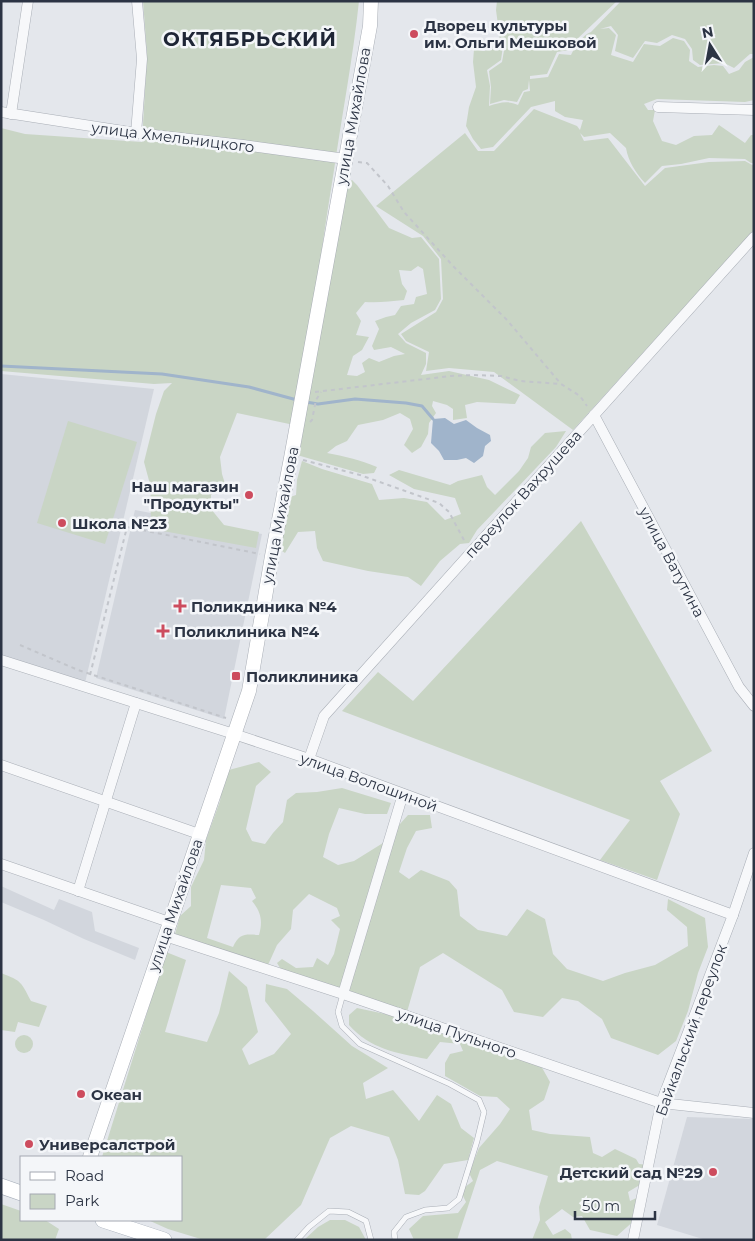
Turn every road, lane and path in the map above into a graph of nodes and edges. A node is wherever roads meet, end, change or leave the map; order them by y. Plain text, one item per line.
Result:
1 (28, 1) edge
2 (138, 1) edge
3 (371, 1) edge
4 (658, 107) dead end
5 (754, 110) edge
6 (6, 113) edge
7 (136, 133) junction
8 (346, 159) junction
9 (754, 237) edge
10 (561, 384) junction
11 (321, 392) junction
12 (302, 398) junction
13 (315, 407) dead end
14 (594, 415) junction
15 (291, 458) junction
16 (470, 553) junction
17 (272, 556) junction
18 (20, 645) dead end
19 (1, 660) edge
20 (90, 674) junction
21 (136, 703) junction
22 (754, 706) edge
23 (236, 728) junction
24 (308, 759) junction
25 (1, 766) edge
26 (403, 794) junction
27 (106, 801) junction
28 (199, 834) junction
29 (754, 853) edge
30 (1, 864) edge
31 (78, 891) junction
32 (733, 915) junction
33 (167, 929) junction
34 (343, 994) junction
35 (661, 1103) junction
36 (754, 1113) edge
37 (90, 1156) edge
38 (1, 1186) edge
39 (20, 1192) edge
40 (106, 1221) edge
41 (164, 1240) edge
42 (297, 1240) edge
43 (371, 1240) edge
44 (395, 1240) edge
45 (633, 1240) edge

1 - 6 street
2 - 7 street
3 - 8 street, улица Михайлова
4 - 5 street
6 - 7 street, улица Хмельницкого
7 - 8 street, улица Хмельницкого
8 - 10 path
8 - 12 street, улица Михайлова
9 - 14 street, переулок Вахрушева
10 - 11 path
10 - 14 path
11 - 12 path
11 - 13 path
12 - 15 street, улица Михайлова
14 - 16 street, переулок Вахрушева
14 - 22 street, улица Ватутина
15 - 16 path
15 - 17 street, улица Михайлова
16 - 24 street, переулок Вахрушева
17 - 20 path
17 - 23 street, улица Михайлова
18 - 20 path
19 - 21 street, улица Волошиной
20 - 23 path
21 - 23 street, улица Волошиной
21 - 27 street
23 - 24 street, улица Волошиной
23 - 28 street, улица Михайлова
24 - 26 street, улица Волошиной
25 - 27 street
26 - 32 street, улица Волошиной
26 - 34 street
27 - 28 street
27 - 31 street
28 - 33 street, улица Михайлова
29 - 32 street, Байкальский переулок
30 - 31 street, улица Пульного
31 - 33 street, улица Пульного
32 - 35 street, Байкальский переулок
33 - 34 street, улица Пульного
33 - 37 street, улица Михайлова
34 - 35 street, улица Пульного
34 - 44 lane
35 - 36 street, улица Пульного
35 - 45 street, Байкальский переулок
38 - 39 main road
40 - 41 main road
42 - 43 lane

